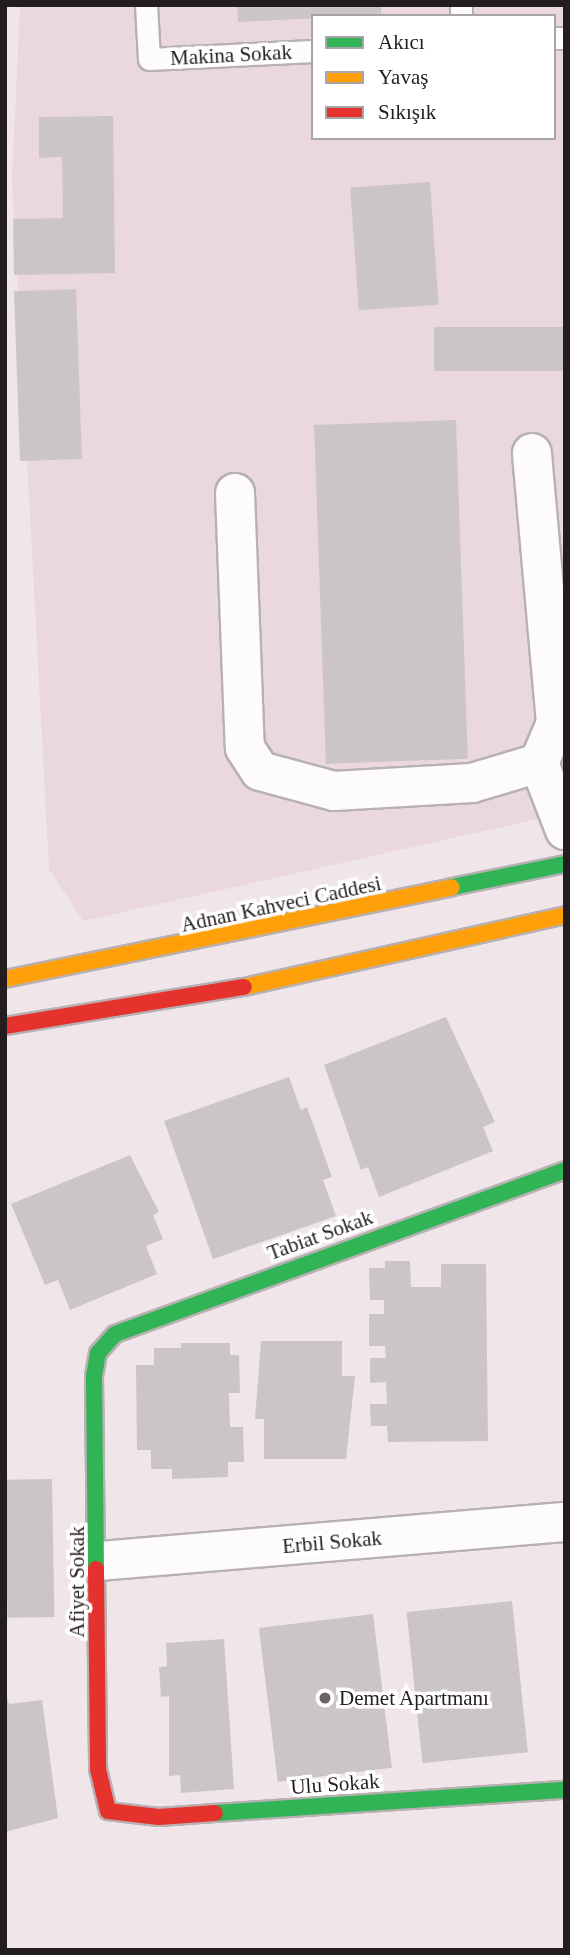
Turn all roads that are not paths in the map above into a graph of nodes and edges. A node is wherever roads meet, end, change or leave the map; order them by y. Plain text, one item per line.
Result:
1 (146, 5) edge
2 (311, 51) edge
3 (533, 453) dead end
4 (235, 493) dead end
5 (561, 700) edge
6 (539, 763) junction
7 (565, 831) edge
8 (565, 864) edge
9 (565, 915) edge
10 (5, 979) edge
11 (5, 1026) edge
12 (565, 1170) edge
13 (97, 1353) joint
14 (565, 1522) edge
15 (99, 1561) junction
16 (565, 1790) edge
17 (108, 1811) joint

1 - 2 lane, Makina Sokak
3 - 5 street
4 - 6 street
5 - 6 street
6 - 7 street
8 - 10 street, Adnan Kahveci Caddesi
9 - 11 street
12 - 13 street, Tabiat Sokak
13 - 15 street, Afiyet Sokak
14 - 15 street, Erbil Sokak
15 - 17 street, Afiyet Sokak
16 - 17 street, Ulu Sokak

